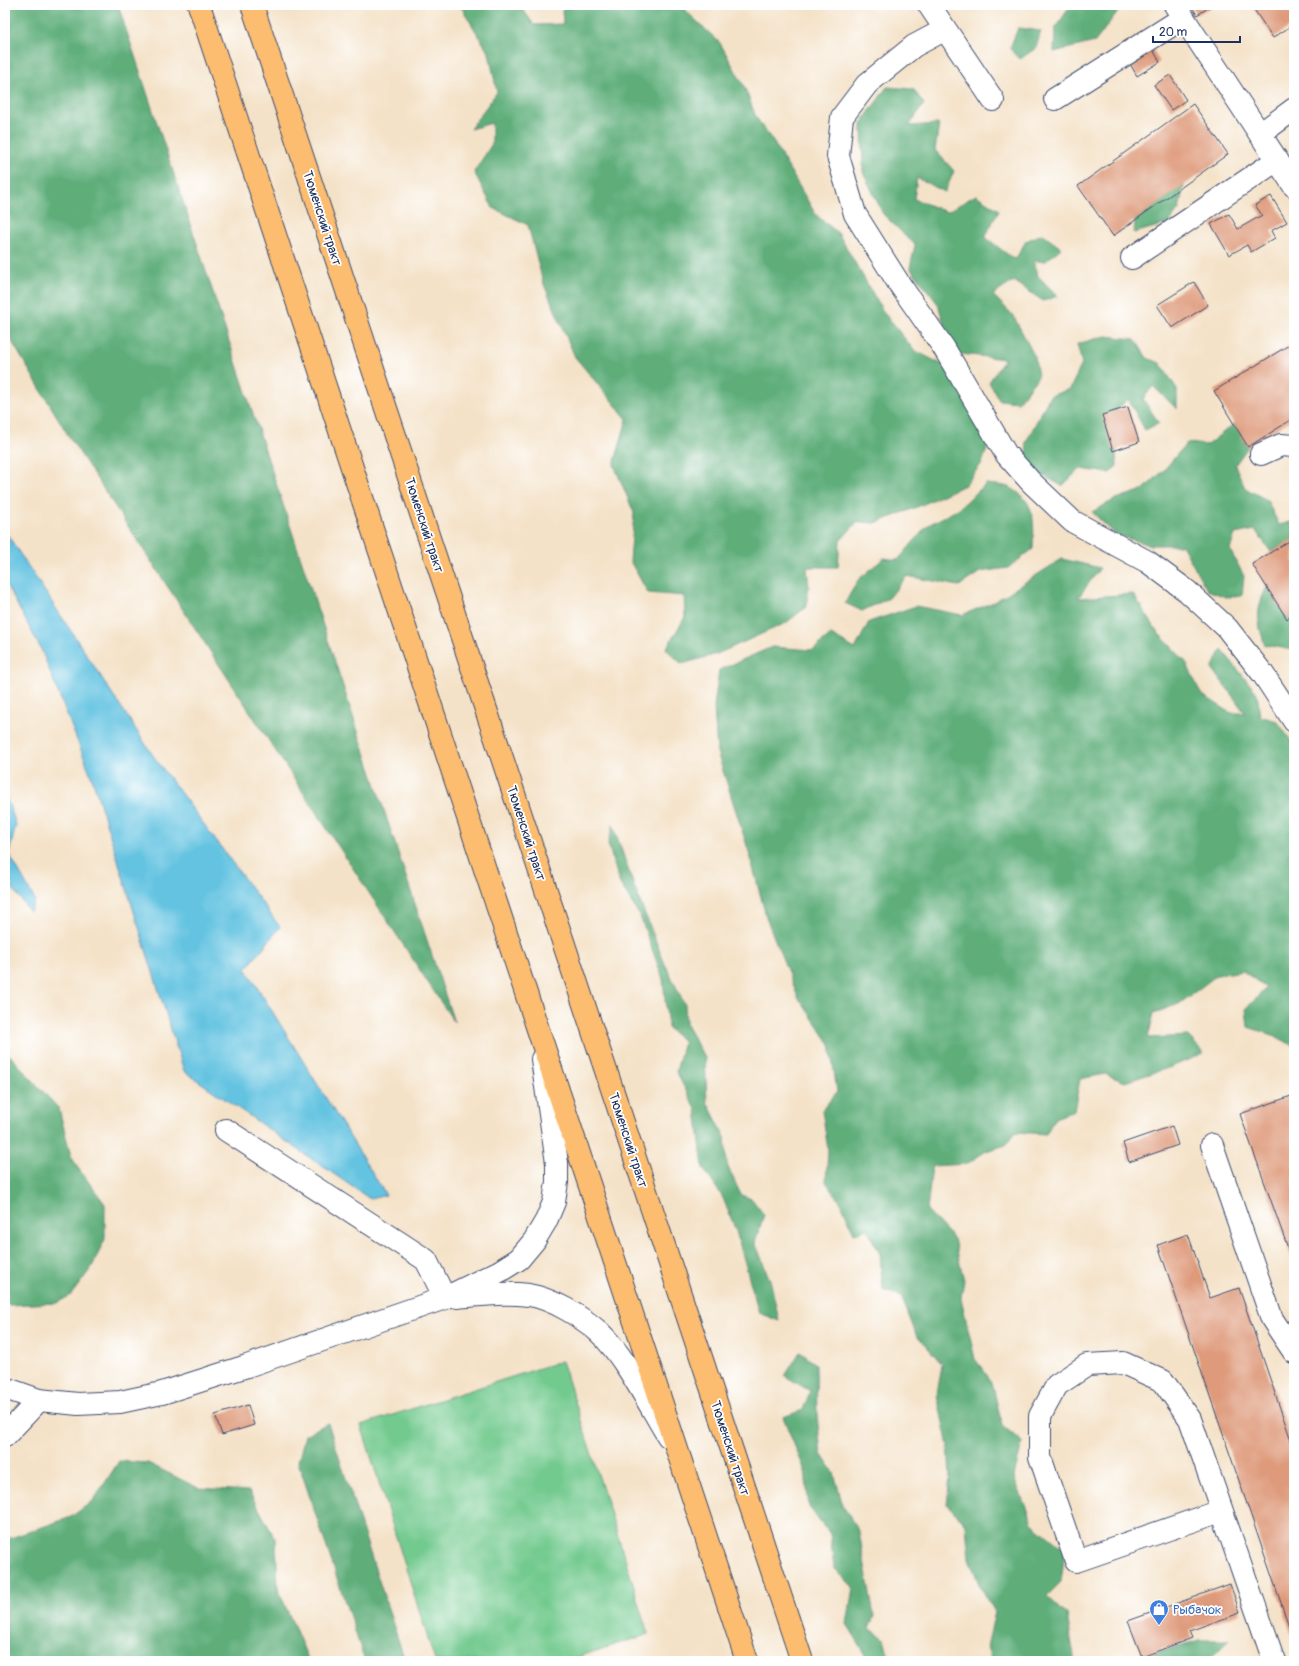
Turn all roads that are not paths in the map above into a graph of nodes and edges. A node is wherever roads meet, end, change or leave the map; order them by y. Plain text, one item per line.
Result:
1 (199, 5) edge
2 (252, 5) edge
3 (929, 5) edge
4 (1179, 11) edge
5 (944, 30) junction
6 (1054, 99) dead end
7 (993, 100) dead end
8 (1294, 109) edge
9 (1260, 134) junction
10 (1277, 160) junction
11 (1294, 186) edge
12 (1132, 258) dead end
13 (1294, 446) edge
14 (1260, 454) dead end
15 (1294, 721) edge
16 (537, 1026) junction
17 (226, 1130) dead end
18 (1212, 1145) dead end
19 (445, 1298) junction
20 (1294, 1352) edge
21 (5, 1388) edge
22 (39, 1400) junction
23 (5, 1436) edge
24 (678, 1454) junction
25 (1222, 1510) junction
26 (747, 1661) edge
27 (802, 1661) edge
28 (1274, 1661) edge

1 - 16 main road
2 - 27 main road, Тюменский тракт
3 - 5 street
4 - 6 street
4 - 9 street
5 - 7 street
5 - 15 street
8 - 9 street
9 - 10 street
10 - 11 street
10 - 12 street
13 - 14 street
16 - 19 street
16 - 24 main road
17 - 19 street
18 - 20 street
19 - 22 street
19 - 24 street
21 - 22 street
22 - 23 street
24 - 26 main road
25 - 25 street
25 - 28 street

